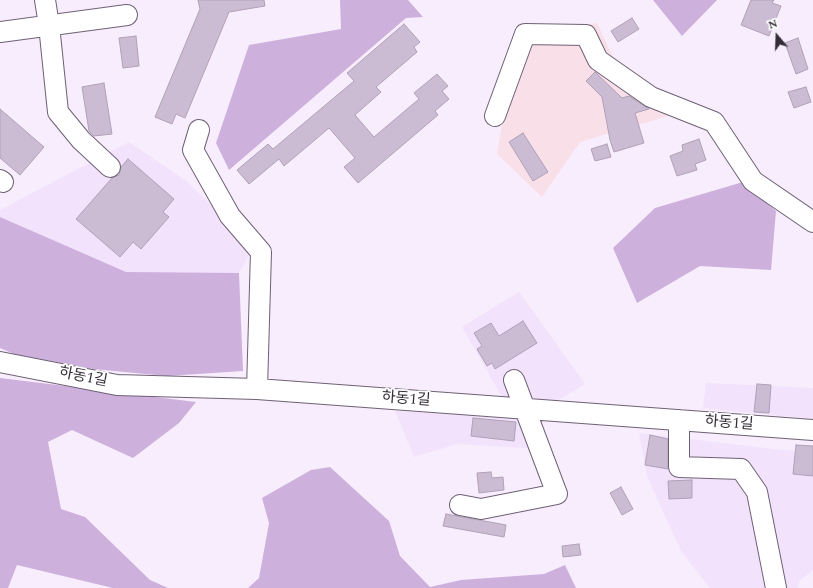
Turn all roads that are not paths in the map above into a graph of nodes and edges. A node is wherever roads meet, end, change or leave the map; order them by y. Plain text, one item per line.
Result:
1 (45, 0) edge
2 (127, 15) dead end
3 (49, 25) junction
4 (0, 32) edge
5 (495, 116) dead end
6 (200, 130) dead end
7 (110, 167) dead end
8 (813, 222) edge
9 (0, 362) edge
10 (514, 380) dead end
11 (257, 389) junction
12 (525, 409) junction
13 (679, 420) junction
14 (813, 430) edge
15 (460, 505) dead end
16 (776, 588) edge

1 - 3 street
2 - 3 street
3 - 4 street
3 - 7 street
5 - 8 street
6 - 11 street
9 - 11 street, 하동1길
10 - 12 street
11 - 12 street, 하동1길
12 - 13 street, 하동1길
12 - 15 street
13 - 14 street, 하동1길
13 - 16 street

